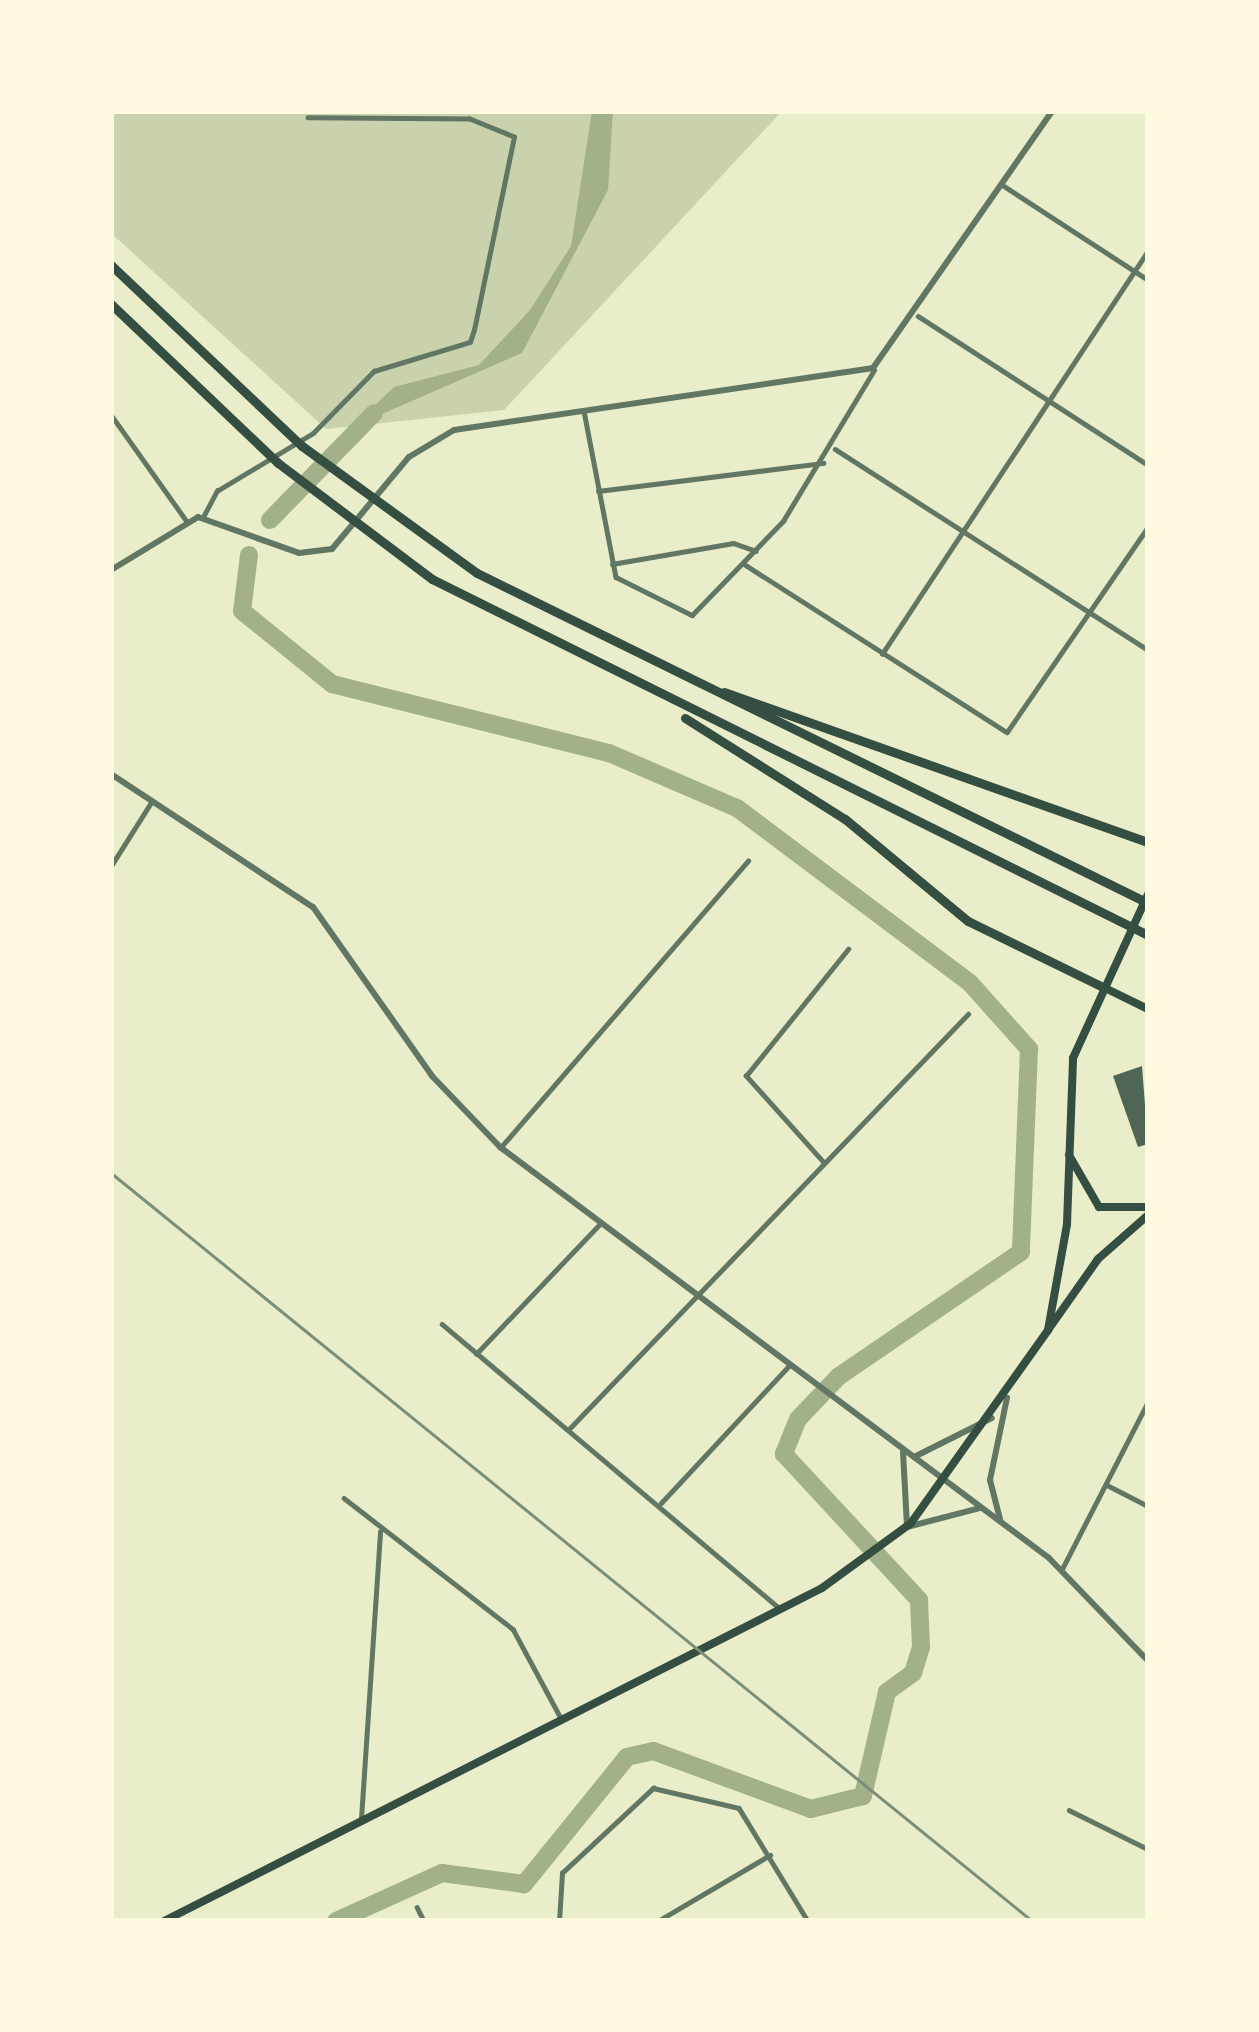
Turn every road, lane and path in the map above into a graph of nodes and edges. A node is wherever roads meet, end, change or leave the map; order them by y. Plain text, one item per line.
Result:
1 (1052, 111) edge
2 (308, 118) dead end
3 (1004, 186) junction
4 (1148, 250) edge
5 (111, 265) edge
6 (1134, 271) junction
7 (1148, 280) edge
8 (111, 304) edge
9 (918, 316) junction
10 (873, 368) junction
11 (1048, 401) junction
12 (584, 411) junction
13 (112, 416) edge
14 (833, 447) junction
15 (823, 463) junction
16 (1148, 465) edge
17 (598, 491) junction
18 (203, 517) junction
19 (186, 520) junction
20 (1148, 526) edge
21 (963, 531) junction
22 (756, 551) junction
23 (612, 564) junction
24 (744, 564) junction
25 (111, 570) edge
26 (1090, 613) junction
27 (1148, 650) edge
28 (882, 654) junction
29 (681, 677) junction
30 (645, 693) junction
31 (111, 774) edge
32 (152, 801) junction
33 (1148, 842) edge
34 (748, 861) dead end
35 (111, 866) edge
36 (1148, 898) edge
37 (1148, 935) edge
38 (848, 949) dead end
39 (1105, 988) junction
40 (1148, 1009) edge
41 (968, 1015) dead end
42 (500, 1147) junction
43 (1068, 1154) junction
44 (824, 1163) junction
45 (1148, 1211) edge
46 (599, 1225) junction
47 (694, 1297) junction
48 (442, 1324) dead end
49 (1048, 1330) junction
50 (476, 1354) junction
51 (788, 1367) junction
52 (1007, 1398) junction
53 (1148, 1402) edge
54 (992, 1418) junction
55 (1136, 1426) junction
56 (568, 1430) junction
57 (1148, 1434) edge
58 (900, 1448) junction
59 (910, 1455) junction
60 (946, 1482) junction
61 (1107, 1485) junction
62 (344, 1498) dead end
63 (661, 1504) junction
64 (1148, 1506) edge
65 (983, 1510) junction
66 (1001, 1522) junction
67 (907, 1527) junction
68 (380, 1532) junction
69 (1062, 1569) junction
70 (780, 1609) junction
71 (1148, 1661) edge
72 (562, 1720) junction
73 (1069, 1810) dead end
74 (361, 1819) junction
75 (1148, 1849) edge
76 (770, 1855) junction
77 (417, 1907) dead end
78 (164, 1921) edge
79 (424, 1921) edge
80 (559, 1921) edge
81 (658, 1921) edge
82 (808, 1921) edge

1 - 3 street
2 - 18 street
3 - 6 street
3 - 9 street
4 - 6 street
5 - 29 highway
6 - 7 street
6 - 11 street
8 - 30 highway
9 - 10 street
9 - 11 street
10 - 12 street
10 - 14 street
11 - 16 street
11 - 21 street
12 - 17 street
12 - 18 street
13 - 19 street
14 - 15 street
14 - 21 street
15 - 17 street
15 - 22 street
17 - 23 street
18 - 19 street
19 - 25 street
20 - 26 street
21 - 26 street
21 - 28 street
22 - 23 street
22 - 24 street
23 - 24 street
24 - 28 street
26 - 27 street
26 - 28 street
29 - 33 highway
29 - 36 highway
30 - 37 highway
30 - 39 highway
31 - 32 street
32 - 35 street
32 - 42 street
34 - 42 street
36 - 39 main road
38 - 44 street
39 - 40 main road
39 - 43 main road
41 - 44 street
42 - 46 street
43 - 45 main road
43 - 49 main road
44 - 47 street
45 - 49 main road
46 - 47 street
46 - 50 street
47 - 51 street
47 - 56 street
48 - 50 street
49 - 52 main road
50 - 56 street
51 - 58 street
51 - 63 street
52 - 54 main road
52 - 66 street
53 - 55 street
54 - 59 street
54 - 60 main road
55 - 57 street
55 - 61 street
56 - 63 street
58 - 59 street
58 - 67 street
59 - 60 street
60 - 65 street
60 - 67 main road
61 - 64 street
61 - 69 street
62 - 68 street
63 - 70 street
65 - 66 street
65 - 67 street
66 - 69 street
67 - 70 main road
68 - 72 street
68 - 74 street
69 - 71 street
70 - 72 main road
72 - 74 main road
73 - 75 street
74 - 78 main road
76 - 80 street
76 - 81 street
76 - 82 street
77 - 79 street

